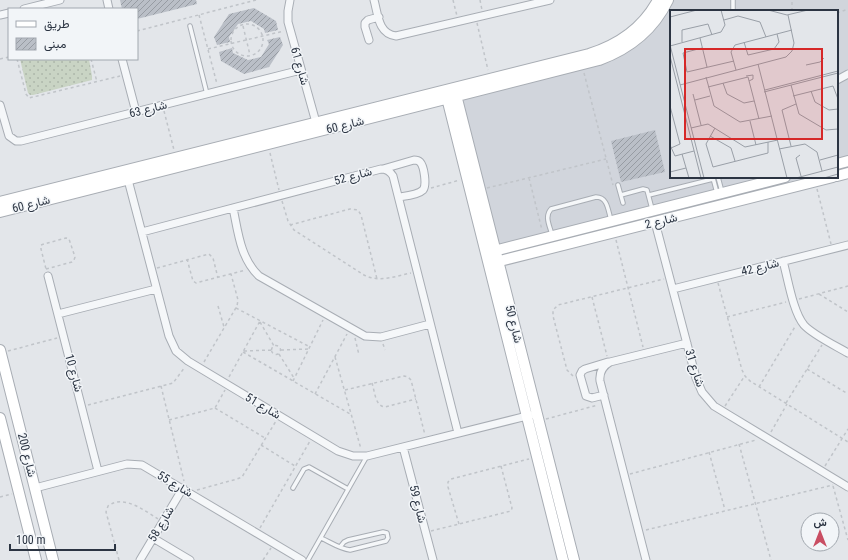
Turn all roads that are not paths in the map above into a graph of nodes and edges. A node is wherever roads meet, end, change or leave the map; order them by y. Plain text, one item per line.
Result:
1 (60, 0) edge
2 (290, 0) edge
3 (374, 0) edge
4 (550, 0) edge
5 (658, 0) edge
6 (668, 0) edge
7 (28, 8) edge
8 (379, 17) junction
9 (190, 26) dead end
10 (369, 40) dead end
11 (122, 60) edge
12 (301, 70) junction
13 (848, 74) edge
14 (838, 79) edge
15 (207, 94) junction
16 (451, 94) junction
17 (0, 105) edge
18 (136, 112) junction
19 (2, 124) edge
20 (317, 127) junction
21 (848, 161) edge
22 (838, 164) edge
23 (381, 169) junction
24 (848, 173) edge
25 (127, 175) junction
26 (838, 176) edge
27 (713, 178) edge
28 (718, 178) edge
29 (774, 178) edge
30 (829, 178) edge
31 (618, 185) dead end
32 (720, 194) junction
33 (621, 195) junction
34 (649, 195) junction
35 (399, 198) junction
36 (5, 203) edge
37 (623, 203) dead end
38 (233, 208) junction
39 (653, 211) junction
40 (0, 212) edge
41 (0, 219) edge
42 (611, 221) junction
43 (655, 222) junction
44 (142, 232) junction
45 (548, 237) junction
46 (848, 245) edge
47 (491, 252) junction
48 (783, 261) junction
49 (493, 263) junction
50 (47, 272) road end
51 (156, 289) junction
52 (673, 289) junction
53 (58, 314) junction
54 (430, 324) junction
55 (687, 343) junction
56 (848, 353) edge
57 (1, 356) edge
58 (609, 362) junction
59 (604, 395) junction
60 (17, 417) junction
61 (534, 417) junction
62 (0, 419) edge
63 (458, 433) junction
64 (404, 447) junction
65 (365, 456) junction
66 (98, 471) junction
67 (848, 487) edge
68 (35, 488) junction
69 (293, 488) dead end
70 (348, 489) junction
71 (186, 491) junction
72 (153, 538) junction
73 (321, 538) junction
74 (49, 544) junction
75 (340, 547) junction
76 (33, 549) junction
77 (36, 560) edge
78 (53, 560) edge
79 (140, 560) edge
80 (190, 560) edge
81 (302, 560) edge
82 (308, 560) edge
83 (433, 560) edge
84 (563, 560) edge
85 (574, 560) edge
86 (646, 560) edge

1 - 7 street
2 - 12 street, شارع 61
3 - 8 street
4 - 8 street
5 - 16 street, شارع 60
6 - 16 street, شارع 60
8 - 10 street
9 - 15 lane
11 - 18 street
12 - 15 street, شارع 63
12 - 20 street, شارع 61
13 - 14 street
15 - 18 street, شارع 63
16 - 20 street, شارع 60
16 - 47 street, شارع 50
16 - 47 street, شارع 50
17 - 19 street, شارع 63
18 - 19 street, شارع 63
20 - 25 street, شارع 60
20 - 25 street, شارع 60
21 - 22 street
23 - 35 street, شارع 52
23 - 35 street
23 - 38 street, شارع 52
24 - 26 street
25 - 36 street, شارع 60
25 - 44 street, شارع 51
27 - 32 lane
27 - 34 lane
28 - 32 lane
29 - 32 street, شارع 2
30 - 43 street, شارع 2
31 - 33 lane
32 - 39 street, شارع 2
33 - 34 lane
33 - 37 lane
34 - 39 lane
35 - 54 street, شارع 52
36 - 40 street, شارع 60
36 - 41 street
38 - 44 street, شارع 52
38 - 54 street
39 - 42 street, شارع 2
39 - 43 street
39 - 43 street
42 - 45 street, شارع 2
42 - 45 lane
43 - 49 street, شارع 2
43 - 52 street, شارع 31
44 - 51 street, شارع 51
45 - 47 street, شارع 2
46 - 48 street, شارع 42
47 - 49 street, شارع 50
48 - 52 street, شارع 42
48 - 56 street
49 - 61 street, شارع 50
50 - 53 street, شارع 10
51 - 53 street
51 - 65 street, شارع 51
52 - 55 street, شارع 31
53 - 66 street, شارع 10
54 - 63 street, شارع 52
55 - 58 street
55 - 67 street, شارع 31
57 - 60 street, شارع 200
58 - 59 street
58 - 59 street
59 - 86 street
60 - 62 street
60 - 68 street, شارع 200
61 - 63 street, شارع 51
61 - 84 street, شارع 50
61 - 85 street, شارع 50
62 - 76 street, شارع 200
63 - 64 street, شارع 51
64 - 65 street, شارع 51
64 - 83 street, شارع 59
65 - 70 lane
66 - 68 street, شارع 55
66 - 71 street, شارع 55
68 - 74 street, شارع 200
69 - 70 lane
70 - 73 lane
71 - 72 street, شارع 58
71 - 81 street, شارع 55
72 - 79 street, شارع 58
72 - 80 street
73 - 75 lane
73 - 82 lane
74 - 76 street
74 - 78 street, شارع 200
75 - 75 lane
76 - 77 street, شارع 200

